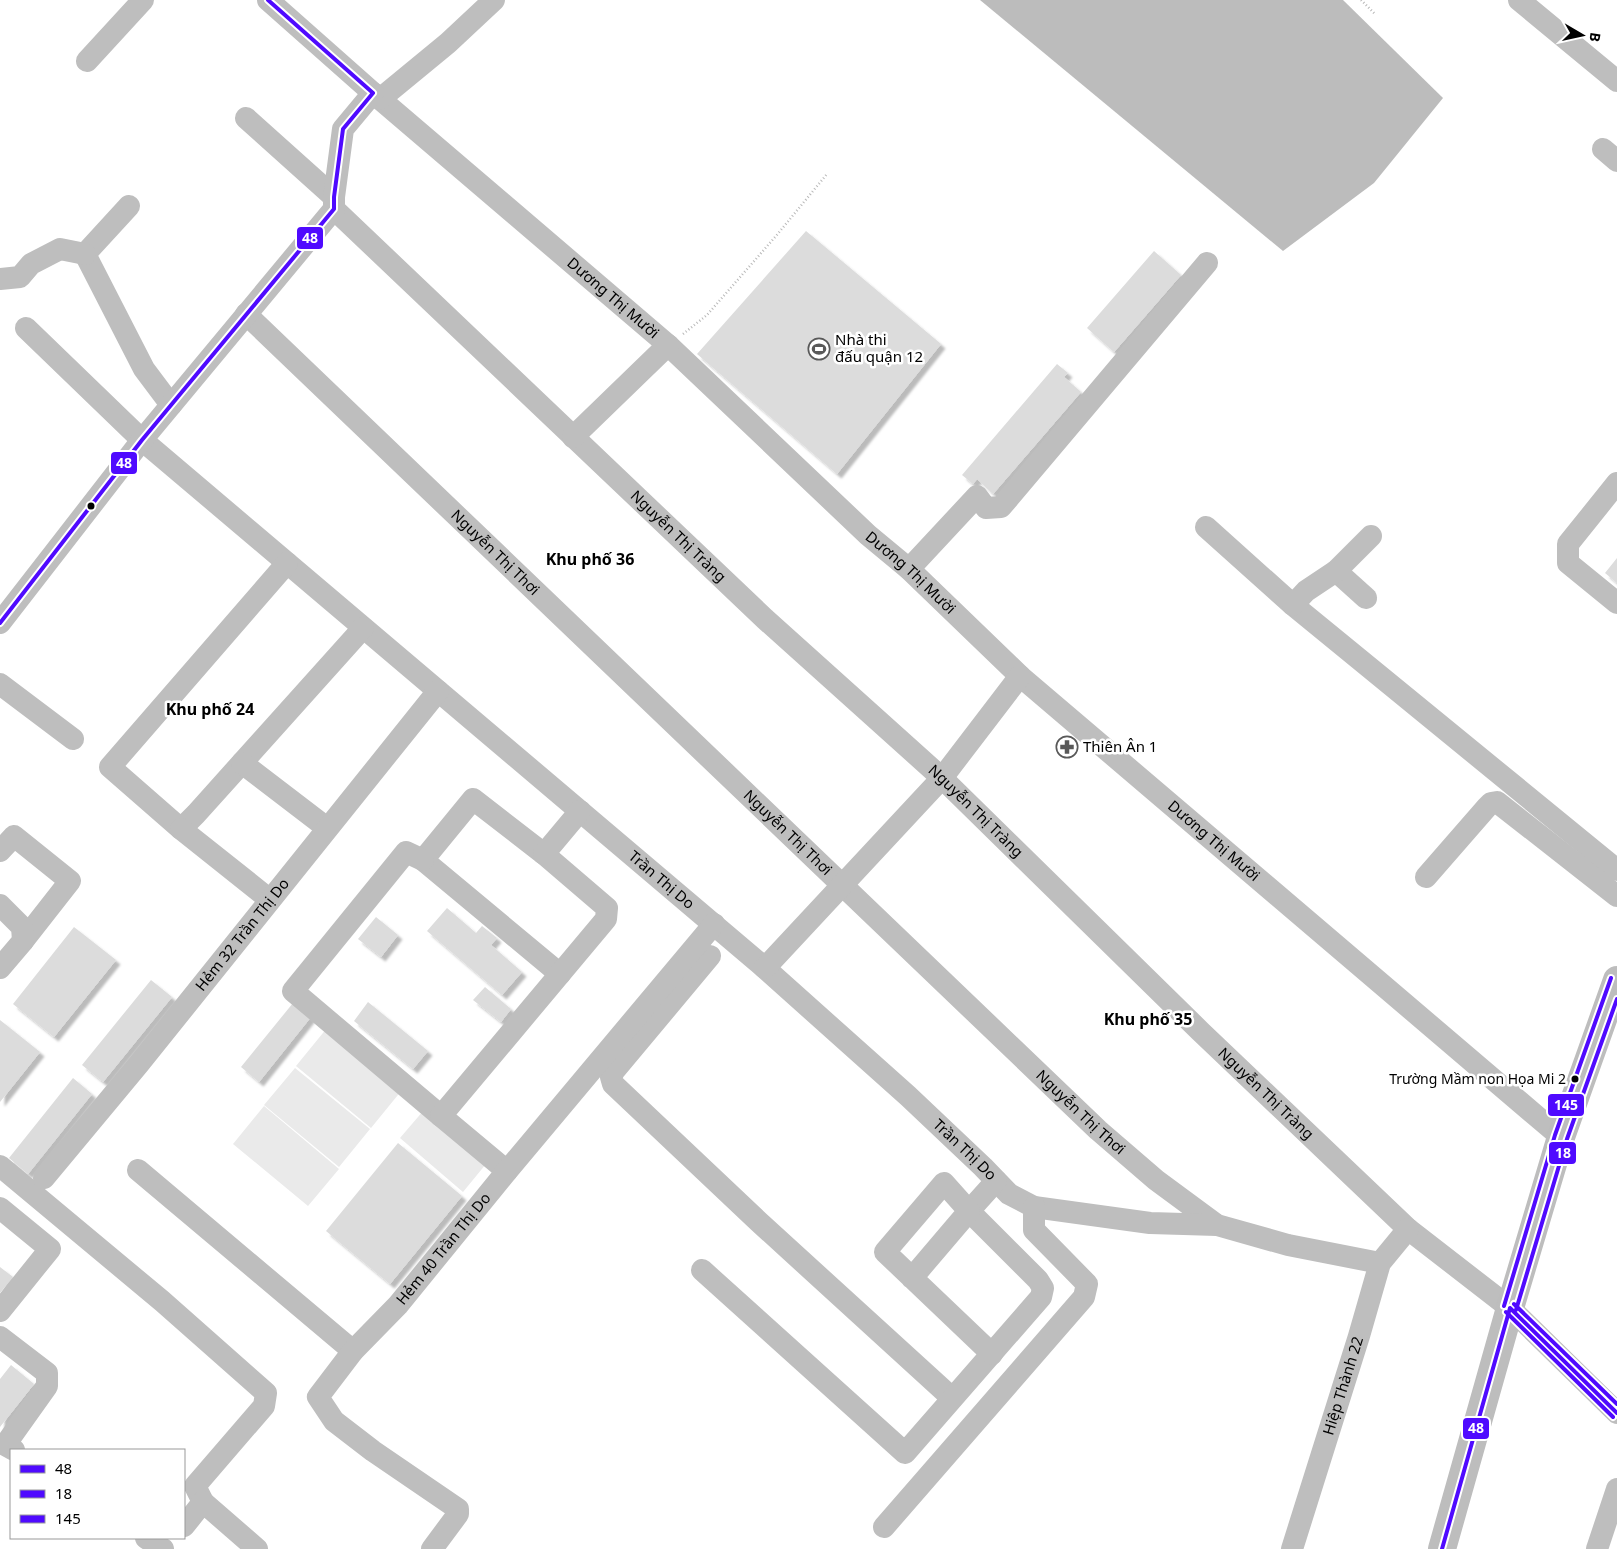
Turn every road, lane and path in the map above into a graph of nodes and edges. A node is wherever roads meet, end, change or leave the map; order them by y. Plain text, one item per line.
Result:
1 (143, 0) edge
2 (268, 0) edge
3 (494, 0) edge
4 (1361, 0) edge
5 (1519, 0) edge
6 (1375, 14) dead end
7 (87, 61) dead end
8 (1617, 81) edge
9 (377, 96) junction
10 (246, 118) dead end
11 (827, 174) dead end
12 (334, 203) junction
13 (129, 206) dead end
14 (85, 254) junction
15 (1207, 263) dead end
16 (0, 279) edge
17 (246, 314) junction
18 (26, 328) dead end
19 (668, 346) junction
20 (171, 405) junction
21 (573, 437) junction
22 (142, 440) junction
23 (1617, 482) edge
24 (1206, 527) dead end
25 (1371, 536) dead end
26 (287, 563) junction
27 (909, 569) junction
28 (1336, 571) junction
29 (1366, 598) dead end
30 (1617, 603) edge
31 (1293, 605) junction
32 (0, 623) edge
33 (363, 628) junction
34 (1020, 676) junction
35 (0, 684) edge
36 (438, 691) junction
37 (73, 739) dead end
38 (242, 763) junction
39 (942, 778) junction
40 (580, 811) junction
41 (327, 828) junction
42 (181, 829) junction
43 (0, 852) edge
44 (544, 854) junction
45 (423, 860) junction
46 (1617, 870) edge
47 (1426, 877) dead end
48 (843, 886) junction
49 (1617, 896) edge
50 (269, 899) junction
51 (0, 905) edge
52 (714, 924) junction
53 (23, 941) junction
54 (710, 956) dead end
55 (0, 968) edge
56 (766, 968) junction
57 (560, 974) junction
58 (1617, 980) edge
59 (442, 1116) junction
60 (1561, 1138) junction
61 (0, 1166) edge
62 (138, 1170) dead end
63 (507, 1171) junction
64 (44, 1178) dead end
65 (996, 1181) junction
66 (1034, 1207) junction
67 (0, 1208) edge
68 (969, 1211) junction
69 (1218, 1225) junction
70 (1408, 1229) junction
71 (1380, 1263) junction
72 (702, 1270) dead end
73 (912, 1278) junction
74 (1510, 1308) junction
75 (0, 1311) edge
76 (0, 1337) edge
77 (353, 1351) junction
78 (992, 1354) junction
79 (952, 1398) junction
80 (1617, 1413) edge
81 (12, 1449) edge
82 (905, 1453) junction
83 (929, 1476) junction
84 (1617, 1489) edge
85 (203, 1502) junction
86 (185, 1525) edge
87 (884, 1527) dead end
88 (148, 1539) edge
89 (173, 1539) edge
90 (164, 1549) edge
91 (257, 1549) edge
92 (432, 1549) edge
93 (1292, 1549) edge
94 (1442, 1549) edge
95 (1597, 1549) edge

1 - 7 street
2 - 9 street, Dương Thị Mười
3 - 9 street
4 - 6 path
5 - 8 street
9 - 12 street
9 - 19 street, Dương Thị Mười
10 - 12 street, Nguyễn Thị Tràng
11 - 19 path
12 - 17 street
12 - 21 street, Nguyễn Thị Tràng
13 - 14 street
14 - 16 street
14 - 20 street
15 - 27 street
17 - 20 street
17 - 48 street, Nguyễn Thị Thơi
18 - 22 street, Trần Thị Do
19 - 21 street
19 - 27 street, Dương Thị Mười
20 - 22 street
21 - 39 street, Nguyễn Thị Tràng
22 - 26 street, Trần Thị Do
22 - 32 street
23 - 30 street
24 - 31 street
25 - 28 street
26 - 33 street, Trần Thị Do
26 - 42 street
27 - 34 street, Dương Thị Mười
28 - 29 street
28 - 31 street
31 - 46 street
33 - 36 street, Trần Thị Do
33 - 38 street
34 - 39 street
34 - 60 street, Dương Thị Mười
35 - 37 street
36 - 40 street, Trần Thị Do
36 - 41 street, Hẻm 32 Trần Thị Do
38 - 41 street
38 - 42 street
39 - 48 street
39 - 70 street, Nguyễn Thị Tràng
40 - 44 street
40 - 52 street, Trần Thị Do
41 - 50 street, Hẻm 32 Trần Thị Do
42 - 50 street
43 - 53 street
44 - 45 street
44 - 57 street
45 - 57 street
45 - 59 street
47 - 49 street
48 - 56 street
48 - 69 street, Nguyễn Thị Thơi
50 - 64 street, Hẻm 32 Trần Thị Do
51 - 53 street
52 - 56 street, Trần Thị Do
52 - 63 street, Hẻm 40 Trần Thị Do
53 - 55 street
54 - 79 street
56 - 65 street, Trần Thị Do
57 - 59 street
58 - 60 main road
59 - 63 street
60 - 74 main road
61 - 85 street
62 - 77 street
63 - 77 street, Hẻm 40 Trần Thị Do
65 - 66 street, Trần Thị Do
65 - 68 street
66 - 69 street, Trần Thị Do
66 - 83 street
67 - 75 street
68 - 73 street
68 - 73 street
68 - 78 street
69 - 71 street, Nguyễn Thị Thơi
70 - 71 street, Hiệp Thành 22
70 - 74 street, Nguyễn Thị Tràng
71 - 93 street, Hiệp Thành 22
72 - 82 street
73 - 78 street
74 - 80 street, Nguyễn Thị Tràng
74 - 94 main road
76 - 81 street
77 - 92 street, Hẻm 40 Trần Thị Do
78 - 79 street
79 - 82 street
82 - 83 street
83 - 87 street
84 - 95 street
85 - 86 street
85 - 91 street
88 - 90 street
89 - 90 street

